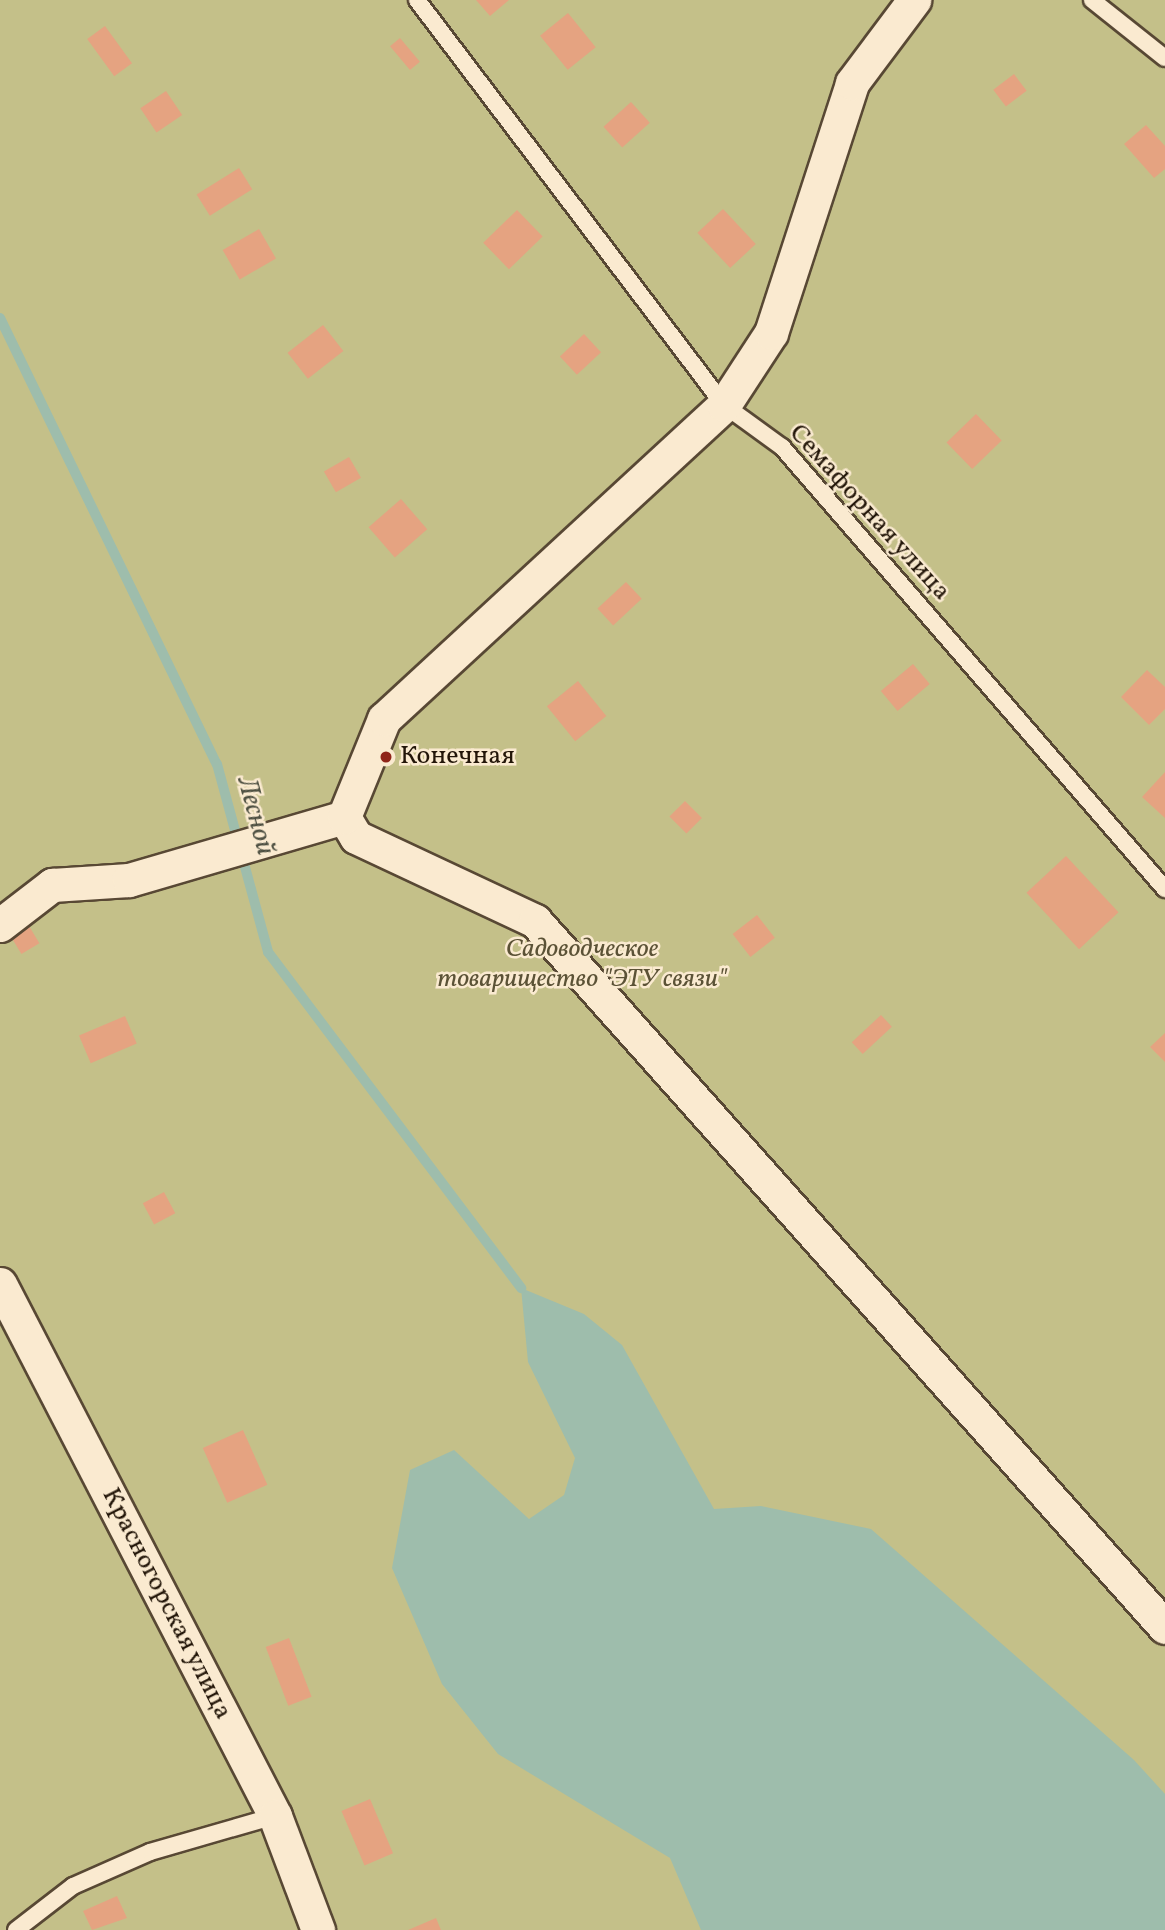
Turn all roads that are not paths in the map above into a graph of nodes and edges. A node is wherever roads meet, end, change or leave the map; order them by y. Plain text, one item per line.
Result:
1 (417, 0) edge
2 (914, 0) edge
3 (1092, 0) edge
4 (1165, 58) edge
5 (724, 405) junction
6 (344, 817) junction
7 (1165, 889) edge
8 (0, 925) edge
9 (0, 1284) edge
10 (1165, 1627) edge
11 (275, 1816) junction
12 (16, 1930) edge
13 (318, 1930) edge

1 - 5 lane, Семафорная улица
2 - 5 street
3 - 4 lane
5 - 6 street
5 - 7 lane, Семафорная улица
6 - 8 street
6 - 10 street
9 - 11 street, Красногорская улица
11 - 12 lane
11 - 13 street, Красногорская улица

